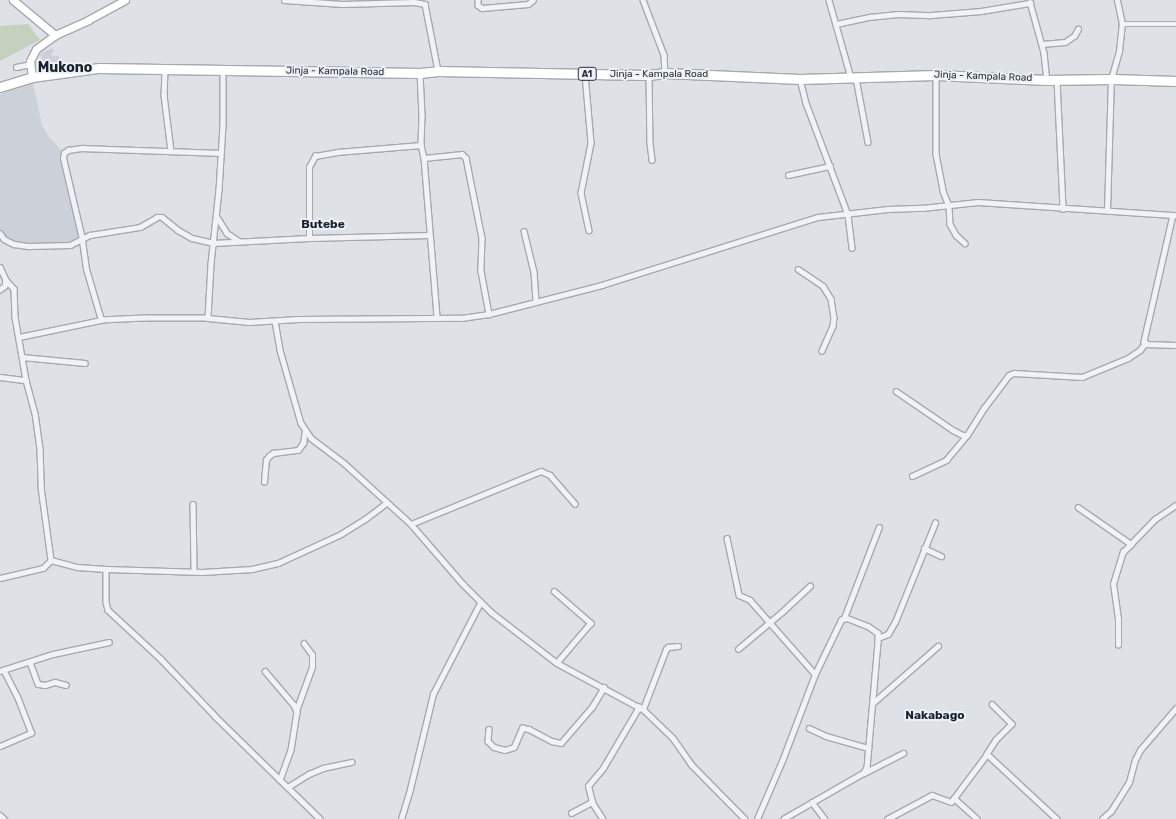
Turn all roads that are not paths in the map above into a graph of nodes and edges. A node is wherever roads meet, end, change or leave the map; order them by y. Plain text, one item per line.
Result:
1 (13, 0) edge
2 (126, 0) edge
3 (284, 0) edge
4 (478, 0) edge
5 (533, 0) edge
6 (643, 0) edge
7 (829, 0) edge
8 (1117, 0) edge
9 (1030, 1) edge
10 (424, 2) edge
11 (836, 24) junction
12 (1122, 24) junction
13 (1176, 24) edge
14 (1078, 29) dead end
15 (55, 35) junction
16 (1042, 44) junction
17 (30, 64) junction
18 (16, 67) dead end
19 (165, 69) junction
20 (223, 70) junction
21 (438, 71) junction
22 (420, 73) junction
23 (665, 73) junction
24 (585, 74) junction
25 (649, 75) junction
26 (936, 75) junction
27 (32, 77) junction
28 (854, 78) junction
29 (800, 79) junction
30 (1111, 79) junction
31 (1047, 80) junction
32 (1057, 80) junction
33 (1176, 81) edge
34 (0, 86) edge
35 (868, 142) dead end
36 (421, 145) junction
37 (171, 151) junction
38 (220, 153) junction
39 (424, 158) junction
40 (652, 160) dead end
41 (830, 166) junction
42 (788, 175) dead end
43 (949, 206) junction
44 (1063, 209) junction
45 (1107, 211) junction
46 (848, 215) junction
47 (1175, 215) edge
48 (217, 217) junction
49 (588, 230) dead end
50 (524, 231) dead end
51 (0, 233) edge
52 (429, 235) junction
53 (2, 238) edge
54 (309, 238) junction
55 (82, 239) junction
56 (239, 242) junction
57 (213, 243) junction
58 (965, 243) dead end
59 (852, 248) dead end
60 (0, 267) edge
61 (798, 269) dead end
62 (6, 280) junction
63 (0, 290) edge
64 (536, 302) junction
65 (489, 314) junction
66 (437, 317) junction
67 (208, 318) junction
68 (101, 320) junction
69 (274, 321) junction
70 (19, 337) junction
71 (1144, 343) junction
72 (1176, 345) edge
73 (822, 351) dead end
74 (22, 357) junction
75 (85, 363) dead end
76 (0, 377) edge
77 (26, 380) junction
78 (896, 391) dead end
79 (305, 431) junction
80 (967, 435) junction
81 (912, 476) dead end
82 (264, 482) dead end
83 (386, 502) junction
84 (193, 504) dead end
85 (575, 504) dead end
86 (1176, 505) edge
87 (1078, 507) dead end
88 (935, 523) dead end
89 (412, 524) junction
90 (879, 528) dead end
91 (727, 538) dead end
92 (1131, 544) junction
93 (924, 548) junction
94 (941, 556) dead end
95 (51, 560) junction
96 (106, 569) junction
97 (194, 571) junction
98 (0, 578) edge
99 (810, 586) dead end
100 (554, 591) dead end
101 (480, 603) junction
102 (844, 618) junction
103 (769, 623) junction
104 (878, 638) junction
105 (109, 642) dead end
106 (304, 644) dead end
107 (1118, 645) dead end
108 (678, 646) dead end
109 (938, 646) dead end
110 (738, 649) dead end
111 (30, 662) junction
112 (557, 663) junction
113 (1, 670) edge
114 (265, 671) dead end
115 (815, 674) junction
116 (66, 685) dead end
117 (604, 687) junction
118 (874, 702) junction
119 (992, 704) dead end
120 (641, 708) junction
121 (1176, 708) edge
122 (296, 711) junction
123 (809, 728) dead end
124 (489, 729) dead end
125 (0, 746) edge
126 (868, 748) junction
127 (904, 753) dead end
128 (987, 754) junction
129 (351, 762) dead end
130 (864, 773) junction
131 (280, 780) junction
132 (288, 787) junction
133 (954, 798) junction
134 (592, 802) junction
135 (812, 802) junction
136 (571, 813) dead end
137 (0, 815) edge
138 (4, 819) edge
139 (320, 819) edge
140 (400, 819) edge
141 (602, 819) edge
142 (745, 819) edge
143 (757, 819) edge
144 (784, 819) edge
145 (825, 819) edge
146 (887, 819) edge
147 (977, 819) edge
148 (1057, 819) edge
149 (1102, 819) edge

1 - 15 main road
2 - 15 main road
3 - 10 street
4 - 5 street
6 - 23 street
7 - 11 street
8 - 12 street
9 - 11 street
9 - 16 street
10 - 21 street
11 - 28 street
12 - 13 street
12 - 30 street
14 - 16 street
15 - 17 main road
16 - 31 street
17 - 18 street
17 - 27 main road
19 - 20 highway, Jinja - Kampala Road / A1
19 - 27 highway, Jinja - Kampala Road / A1
19 - 37 street
20 - 22 highway, Jinja - Kampala Road / A1
20 - 38 street
21 - 22 highway, Jinja - Kampala Road / A1
21 - 24 highway, Jinja - Kampala Road / A1
22 - 36 street
23 - 25 highway, Jinja - Kampala Road / A1
23 - 29 highway, Jinja - Kampala Road / A1
24 - 25 highway, Jinja - Kampala Road / A1
24 - 49 street
25 - 40 street
26 - 28 highway, Jinja - Kampala Road / A1
26 - 31 highway, Jinja - Kampala Road / A1
26 - 43 street
27 - 34 highway, Jinja - Kampala Road / A1
28 - 29 highway, Jinja - Kampala Road / A1
28 - 35 street
29 - 41 street
30 - 32 highway, Jinja - Kampala Road / A1
30 - 33 highway, Jinja - Kampala Road / A1
30 - 45 street
31 - 32 highway, Jinja - Kampala Road / A1
32 - 44 street
36 - 39 street
36 - 54 street
37 - 38 street
37 - 55 street
38 - 48 street
39 - 52 street
39 - 65 street
41 - 42 street
41 - 46 street
43 - 44 street
43 - 46 street
43 - 58 street
44 - 45 street
45 - 47 street
46 - 59 street
46 - 64 street
47 - 71 street
48 - 56 street
48 - 57 street
50 - 64 street
51 - 53 street
52 - 54 street
52 - 66 street
53 - 55 street
54 - 56 street
55 - 57 street
55 - 68 street
56 - 57 street
57 - 67 street
60 - 62 street
61 - 73 street
62 - 63 street
62 - 70 street
64 - 65 street
65 - 66 street
66 - 69 street
67 - 68 street
67 - 69 street
68 - 70 street
69 - 79 street
70 - 74 street
71 - 72 street
71 - 80 street
74 - 75 street
74 - 77 street
76 - 77 street
77 - 95 street
78 - 80 street
79 - 82 street
79 - 83 street
80 - 81 street
83 - 89 street
83 - 97 street
84 - 97 street
85 - 89 street
86 - 92 street
87 - 92 street
88 - 93 street
89 - 101 street
90 - 102 street
91 - 103 street
92 - 107 street
93 - 94 street
93 - 104 street
95 - 96 street
95 - 98 street
96 - 97 street
96 - 131 street
99 - 103 street
100 - 112 street
101 - 112 street
101 - 140 street
102 - 104 street
102 - 115 street
103 - 110 street
103 - 115 street
104 - 118 street
105 - 111 street
106 - 122 street
108 - 120 street
109 - 118 street
111 - 113 street
111 - 116 street
112 - 117 street
113 - 125 street
114 - 122 street
115 - 143 street
117 - 120 street
117 - 124 street
118 - 126 street
119 - 128 street
120 - 134 street
120 - 142 street
121 - 149 street
122 - 131 street
123 - 126 street
126 - 130 street
127 - 130 street
128 - 133 street
128 - 148 street
129 - 132 street
130 - 135 street
131 - 132 street
132 - 139 street
133 - 146 street
133 - 147 street
134 - 136 street
134 - 141 street
135 - 144 street
135 - 145 street
137 - 138 street

